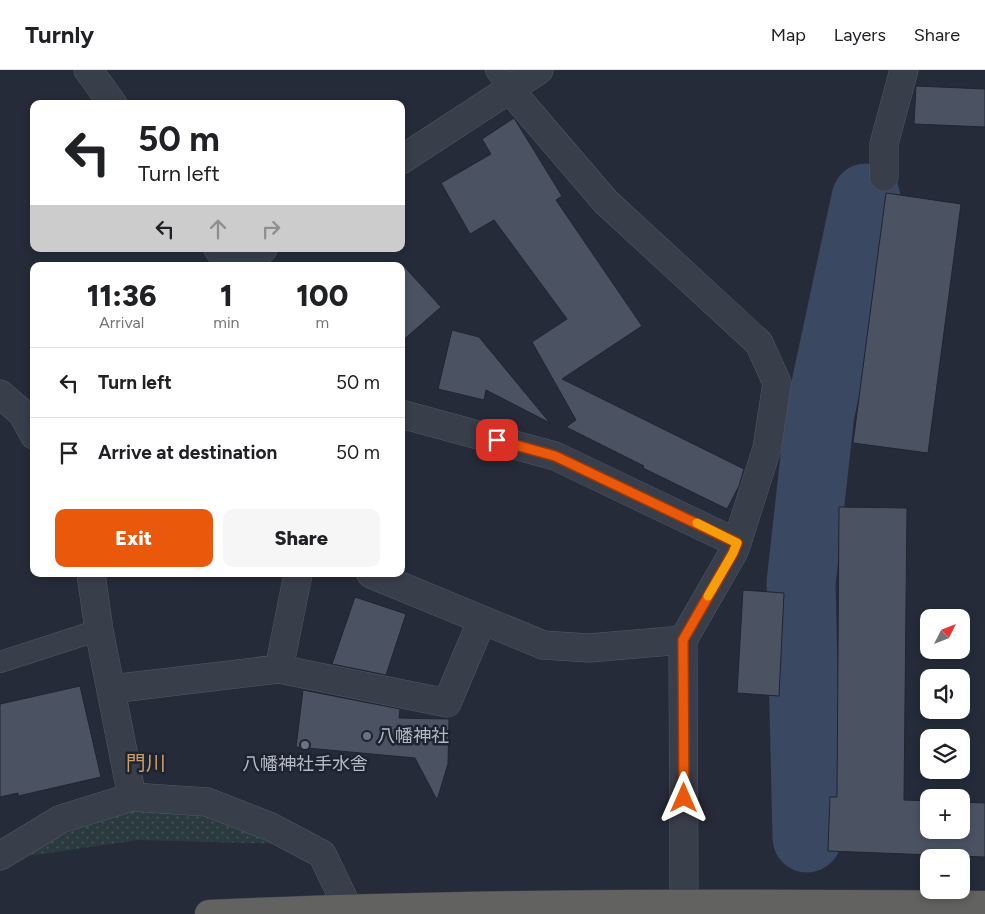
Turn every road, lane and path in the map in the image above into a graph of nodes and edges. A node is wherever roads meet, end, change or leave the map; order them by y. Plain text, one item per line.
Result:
1 (88, 70) edge
2 (539, 70) edge
3 (904, 70) edge
4 (503, 80) edge
5 (110, 100) edge
6 (405, 157) edge
7 (884, 177) dead end
8 (220, 252) edge
9 (258, 252) edge
10 (228, 262) edge
11 (242, 262) edge
12 (0, 394) edge
13 (405, 415) edge
14 (30, 417) edge
15 (737, 543) junction
16 (91, 577) edge
17 (297, 577) edge
18 (378, 577) edge
19 (482, 620) junction
20 (99, 630) junction
21 (683, 640) junction
22 (0, 662) edge
23 (279, 669) junction
24 (111, 689) junction
25 (132, 797) junction
26 (0, 856) edge
27 (684, 903) junction
28 (985, 905) edge
29 (348, 908) junction
30 (210, 914) edge

1 - 5 street
2 - 4 street
3 - 7 street
4 - 6 street
4 - 15 street
8 - 10 street
9 - 11 street
12 - 14 street
13 - 15 street
15 - 21 street
16 - 20 street
17 - 23 street
18 - 19 street
19 - 21 street
19 - 23 street
20 - 22 lane
20 - 24 street
21 - 27 street
23 - 24 street
24 - 25 street
25 - 26 street
25 - 29 street
27 - 28 highway
27 - 29 highway
29 - 30 highway

